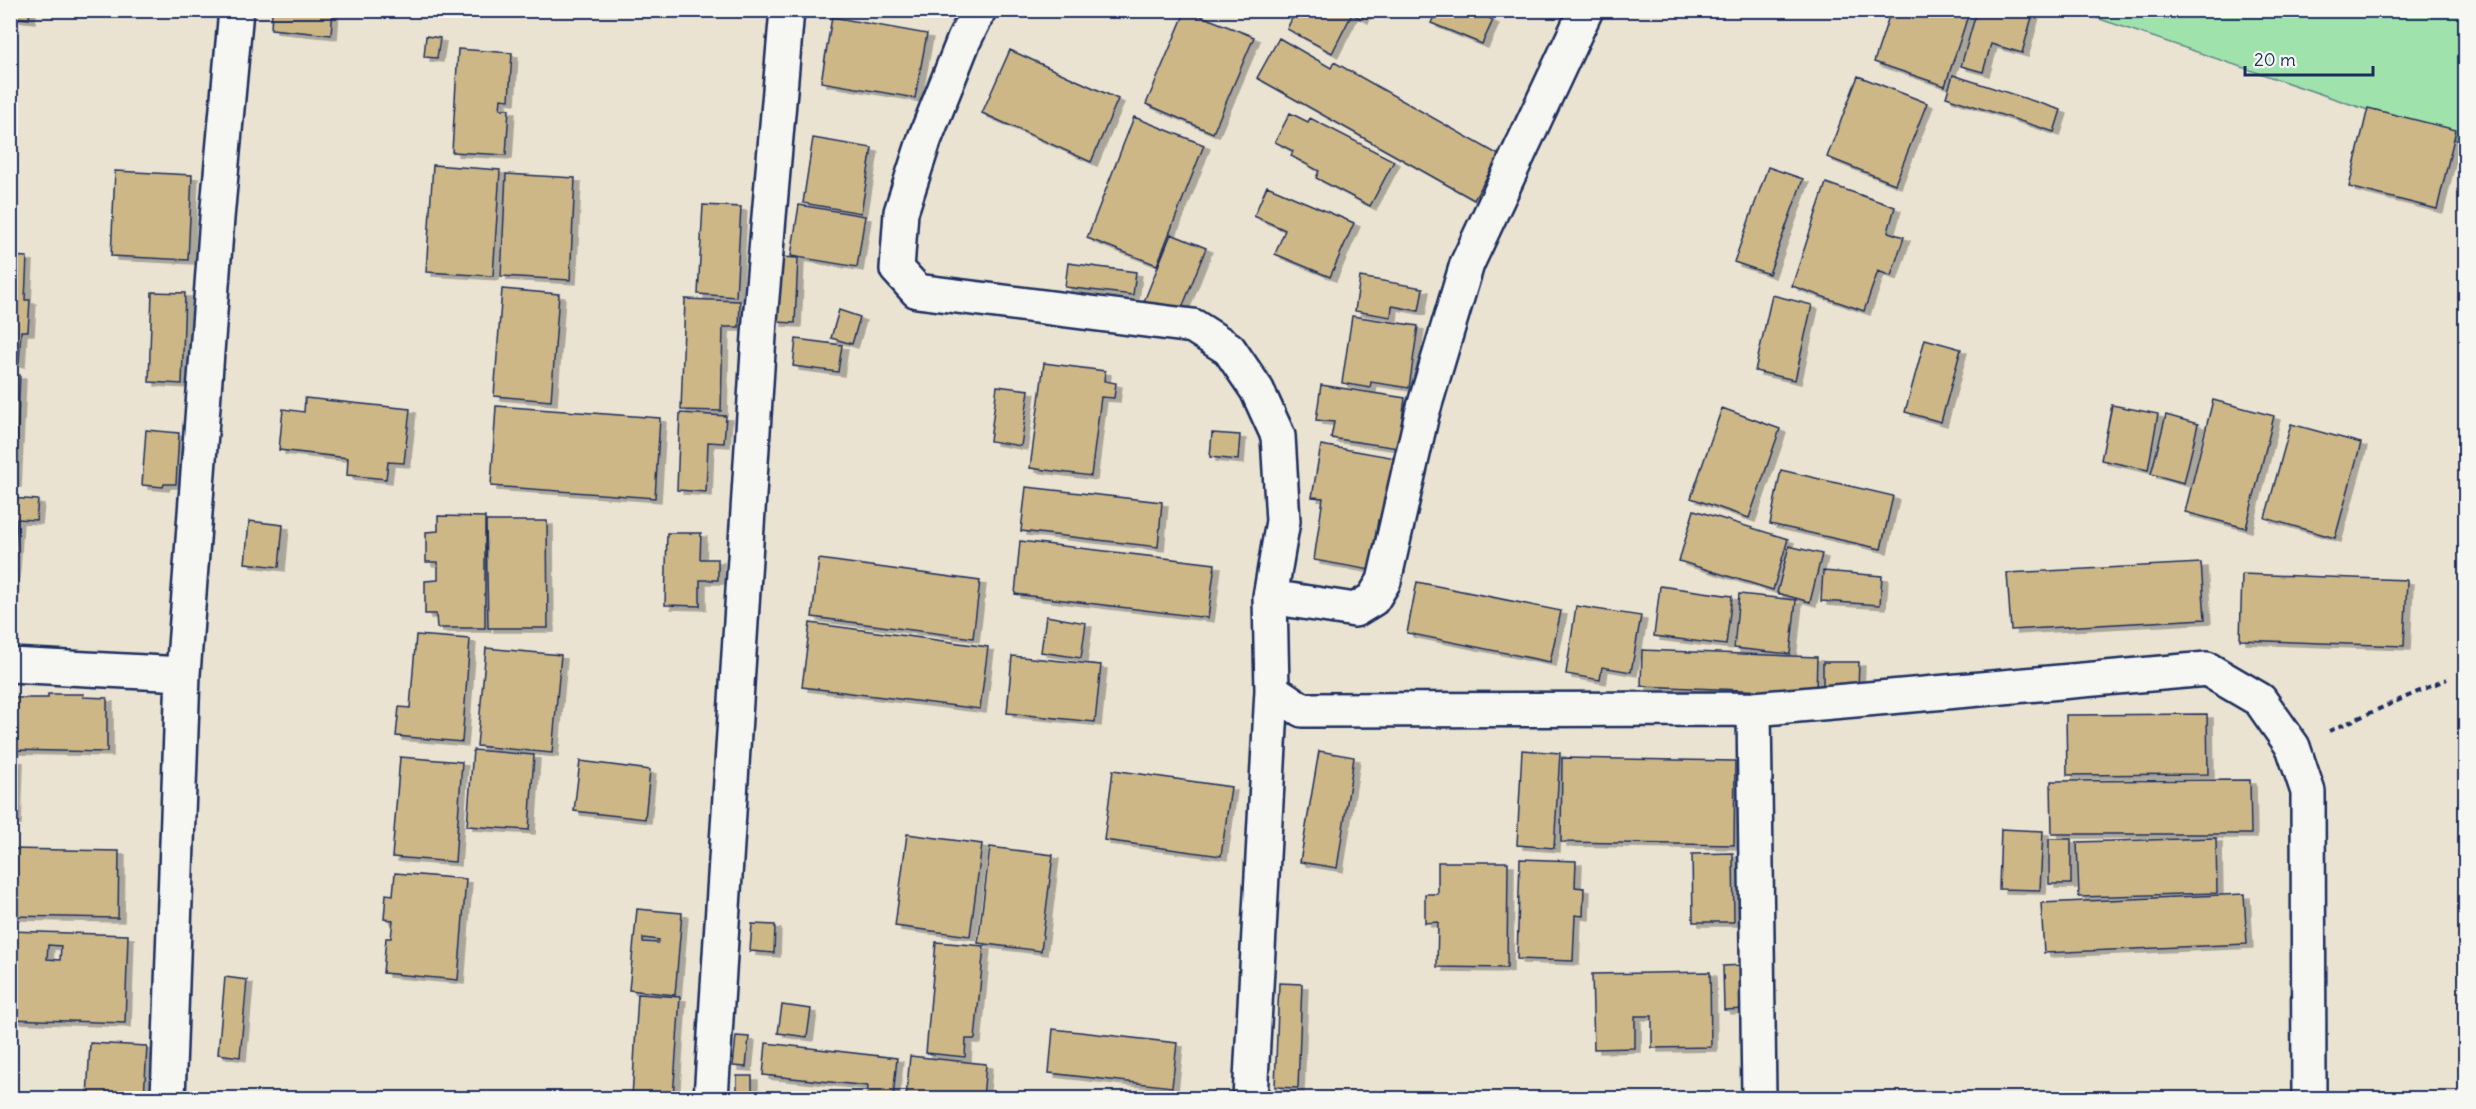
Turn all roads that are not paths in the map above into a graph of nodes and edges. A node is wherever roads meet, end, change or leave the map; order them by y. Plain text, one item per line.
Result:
1 (236, 10) edge
2 (787, 10) edge
3 (979, 10) edge
4 (1586, 10) edge
5 (1270, 597) junction
6 (10, 665) edge
7 (183, 674) junction
8 (1272, 690) junction
9 (1754, 709) junction
10 (168, 1098) edge
11 (711, 1098) edge
12 (1250, 1098) edge
13 (1760, 1098) edge
14 (2309, 1098) edge

1 - 7 street
2 - 11 street
3 - 5 street
4 - 5 street
5 - 8 street
6 - 7 street
7 - 10 street
8 - 9 street
8 - 12 street
9 - 13 street
9 - 14 street

